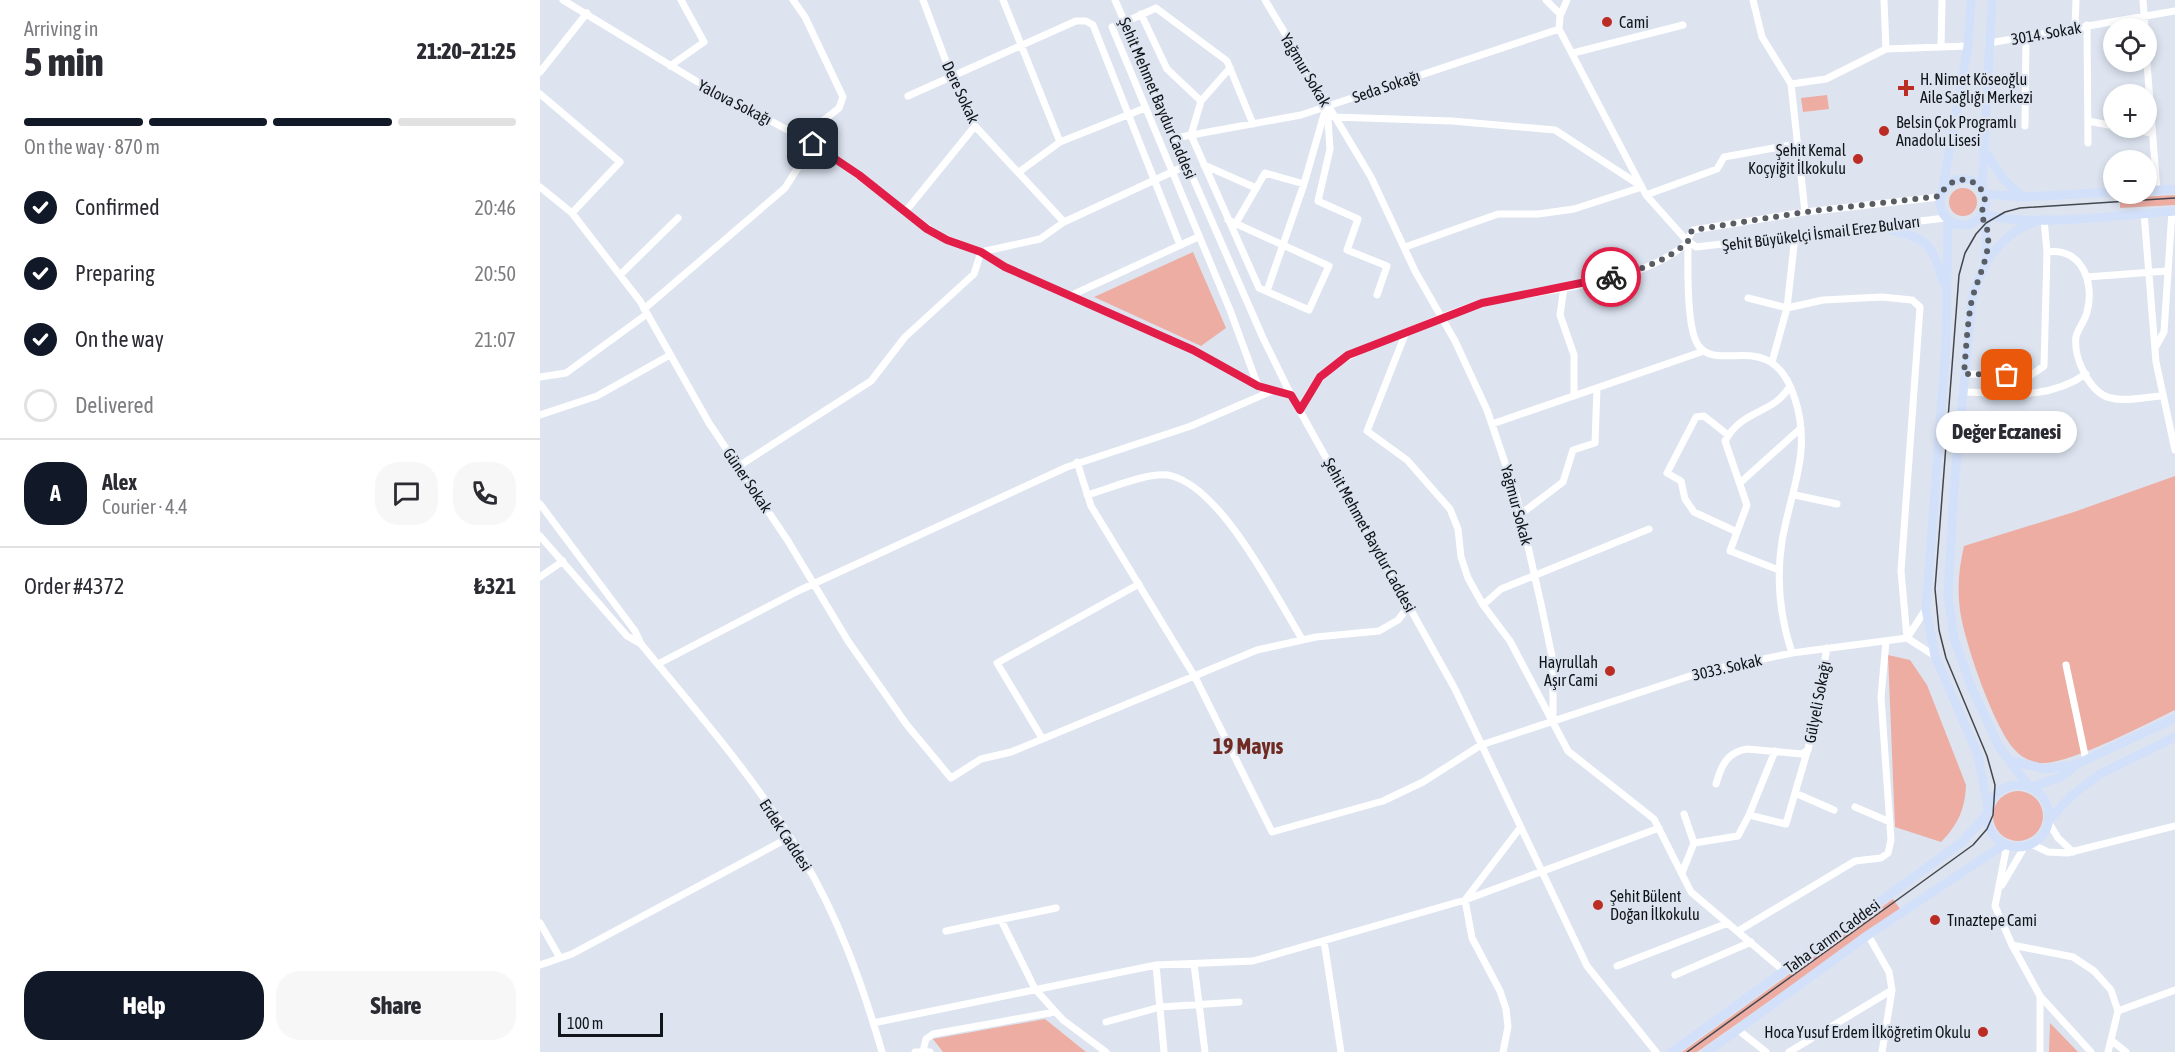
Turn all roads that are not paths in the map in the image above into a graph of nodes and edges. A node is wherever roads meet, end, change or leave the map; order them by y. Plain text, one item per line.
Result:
1 (563, 0) edge
2 (681, 0) edge
3 (793, 0) edge
4 (923, 0) edge
5 (1003, 0) edge
6 (1115, 0) edge
7 (1265, 0) edge
8 (1546, 0) edge
9 (1567, 0) edge
10 (1753, 0) edge
11 (1884, 0) edge
12 (1942, 0) edge
13 (1971, 0) edge
14 (1992, 0) edge
15 (2076, 0) edge
16 (2143, 0) edge
17 (2175, 11) edge
18 (586, 14) junction
19 (1560, 14) junction
20 (1142, 15) junction
21 (2144, 15) junction
22 (2144, 18) edge
23 (1125, 22) junction
24 (1683, 25) dead end
25 (2087, 25) junction
26 (1112, 27) dead end
27 (2075, 27) junction
28 (1559, 29) junction
29 (2026, 36) junction
30 (1989, 43) junction
31 (1022, 45) junction
32 (1968, 46) junction
33 (1941, 47) junction
34 (1886, 49) junction
35 (1573, 53) junction
36 (670, 66) junction
37 (1230, 68) junction
38 (540, 72) edge
39 (951, 75) junction
40 (1791, 84) junction
41 (540, 94) edge
42 (908, 96) dead end
43 (1202, 101) junction
44 (1327, 106) junction
45 (1145, 108) junction
46 (1128, 115) junction
47 (1334, 117) junction
48 (2088, 121) junction
49 (1253, 124) junction
50 (2103, 124) edge
51 (975, 126) junction
52 (2025, 126) dead end
53 (1191, 135) junction
54 (803, 137) junction
55 (1175, 138) junction
56 (1060, 142) junction
57 (2088, 143) dead end
58 (813, 144) junction
59 (1796, 144) junction
60 (1985, 150) junction
61 (1187, 165) junction
62 (1204, 165) junction
63 (1019, 172) junction
64 (1171, 172) junction
65 (1154, 180) junction
66 (1304, 184) junction
67 (1642, 187) junction
68 (540, 188) edge
69 (1256, 188) junction
70 (2175, 189) edge
71 (2157, 190) edge
72 (1983, 192) junction
73 (2103, 193) edge
74 (1941, 194) junction
75 (1646, 195) junction
76 (2023, 197) junction
77 (2173, 211) edge
78 (905, 212) junction
79 (1805, 212) junction
80 (572, 213) junction
81 (2144, 213) junction
82 (1982, 214) junction
83 (678, 218) dead end
84 (1947, 219) junction
85 (2044, 219) junction
86 (1228, 220) junction
87 (1064, 222) junction
88 (1236, 224) junction
89 (1877, 226) junction
90 (1795, 236) junction
91 (1198, 237) junction
92 (1688, 242) junction
93 (1282, 243) junction
94 (1180, 245) junction
95 (1405, 247) junction
96 (981, 252) junction
97 (2047, 252) junction
98 (1986, 264) junction
99 (2167, 271) junction
100 (2149, 273) junction
101 (620, 275) junction
102 (2087, 277) junction
103 (1564, 286) junction
104 (1267, 291) junction
105 (1071, 295) junction
106 (1377, 295) dead end
107 (1748, 298) dead end
108 (1947, 298) junction
109 (1787, 308) junction
110 (646, 312) junction
111 (1443, 318) junction
112 (1406, 332) junction
113 (2155, 348) junction
114 (1704, 351) junction
115 (670, 355) junction
116 (1772, 362) junction
117 (1964, 374) junction
118 (2086, 374) junction
119 (540, 377) edge
120 (1258, 386) junction
121 (1790, 386) junction
122 (1597, 388) junction
123 (1272, 391) junction
124 (1962, 392) junction
125 (1291, 395) junction
126 (1574, 396) junction
127 (2162, 396) junction
128 (1300, 410) junction
129 (540, 415) edge
130 (1492, 424) junction
131 (1801, 428) junction
132 (1728, 435) junction
133 (2174, 445) edge
134 (1077, 462) junction
135 (739, 466) junction
136 (1741, 482) junction
137 (1087, 495) junction
138 (1795, 495) junction
139 (540, 504) edge
140 (1837, 504) dead end
141 (1521, 514) junction
142 (1648, 530) dead end
143 (1737, 532) junction
144 (540, 536) edge
145 (563, 561) junction
146 (1779, 570) junction
147 (540, 577) edge
148 (1535, 577) junction
149 (814, 584) junction
150 (1139, 584) junction
151 (1483, 605) junction
152 (1409, 606) junction
153 (1926, 609) junction
154 (1907, 638) junction
155 (1302, 639) junction
156 (1886, 641) junction
157 (641, 644) junction
158 (1827, 648) junction
159 (1792, 653) junction
160 (1935, 656) junction
161 (658, 664) junction
162 (2066, 665) dead end
163 (1195, 677) junction
164 (2175, 718) edge
165 (1553, 720) junction
166 (2175, 737) edge
167 (1042, 738) junction
168 (1481, 745) junction
169 (1775, 752) junction
170 (1807, 752) junction
171 (2009, 760) junction
172 (2082, 762) junction
173 (1716, 784) dead end
174 (2030, 787) junction
175 (1795, 793) junction
176 (1855, 807) dead end
177 (1834, 810) dead end
178 (1988, 811) junction
179 (1683, 814) dead end
180 (1749, 815) junction
181 (1890, 822) junction
182 (2049, 822) junction
183 (2175, 826) edge
184 (1520, 828) junction
185 (1659, 828) junction
186 (790, 837) junction
187 (1694, 843) junction
188 (2006, 844) junction
189 (2028, 845) junction
190 (2073, 852) junction
191 (1540, 871) junction
192 (1682, 873) junction
193 (1465, 900) junction
194 (1995, 906) junction
195 (1056, 909) dead end
196 (1001, 920) junction
197 (540, 923) edge
198 (1728, 923) junction
199 (946, 931) dead end
200 (1738, 932) junction
201 (1868, 935) junction
202 (1324, 940) junction
203 (1751, 942) junction
204 (2012, 945) junction
205 (560, 958) dead end
206 (1194, 963) junction
207 (540, 965) edge
208 (1156, 965) junction
209 (1617, 966) dead end
210 (1784, 971) junction
211 (1676, 975) dead end
212 (1035, 989) junction
213 (1892, 990) junction
214 (2175, 990) edge
215 (2040, 996) junction
216 (1239, 1002) dead end
217 (1200, 1005) junction
218 (1160, 1007) junction
219 (2118, 1011) junction
220 (1056, 1012) junction
221 (1106, 1022) dead end
222 (873, 1023) junction
223 (1737, 1029) junction
224 (2111, 1040) junction
225 (882, 1052) edge
226 (922, 1052) edge
227 (1106, 1052) edge
228 (1164, 1052) edge
229 (1204, 1052) edge
230 (1341, 1052) edge
231 (1503, 1052) edge
232 (1656, 1052) edge
233 (1672, 1052) edge
234 (1707, 1052) edge
235 (1766, 1052) edge
236 (1789, 1052) edge
237 (1882, 1052) edge
238 (2040, 1052) edge
239 (2091, 1052) edge
240 (2108, 1052) edge
241 (2126, 1052) edge

1 - 18 street, Yalova Sokağı
2 - 36 street
3 - 54 street
4 - 39 street, Dere Sokak
5 - 31 street
6 - 23 street, Şehit Mehmet Baydur Caddesi
7 - 44 street, Yağmur Sokak
8 - 19 street
9 - 19 street
10 - 40 street
11 - 34 street
12 - 33 street
13 - 32 main road
14 - 30 main road
15 - 27 street
16 - 21 street
17 - 21 street, 3014. Sokak
18 - 36 street, Yalova Sokağı
18 - 38 street
19 - 28 street
20 - 23 street
20 - 37 street
20 - 43 street
21 - 22 street
21 - 25 street, 3014. Sokak
23 - 55 street, Şehit Mehmet Baydur Caddesi
24 - 35 street
25 - 27 street, 3014. Sokak
25 - 48 street
26 - 45 street
27 - 29 street, 3014. Sokak
28 - 35 street
28 - 44 street, Seda Sokağı
29 - 30 street, 3014. Sokak
29 - 52 street
30 - 60 main road
31 - 39 street
31 - 46 street
31 - 56 street
32 - 33 street
32 - 74 main road
33 - 34 street
34 - 40 street
35 - 67 street
36 - 54 street, Yalova Sokağı
37 - 43 street
37 - 49 street
39 - 42 street
39 - 51 street, Dere Sokak
40 - 59 street
41 - 80 street
43 - 53 street
44 - 47 street, Yağmur Sokak
44 - 49 street, Seda Sokağı
44 - 66 street
44 - 106 street
45 - 46 street
45 - 64 street
46 - 56 street
46 - 65 street
47 - 67 street
47 - 95 street, Yağmur Sokak
48 - 50 street
48 - 57 street
49 - 53 street, Seda Sokağı
51 - 63 street, Dere Sokak
51 - 78 street
53 - 55 street, Seda Sokağı
53 - 62 street
54 - 58 street, Yalova Sokağı
55 - 61 street, Şehit Mehmet Baydur Caddesi
56 - 63 street
58 - 78 street, Yalova Sokağı
58 - 110 street
59 - 75 street
59 - 79 street
60 - 72 main road
60 - 76 main road
61 - 64 street
61 - 125 street, Şehit Mehmet Baydur Caddesi
62 - 69 street
62 - 86 street
63 - 87 street, Dere Sokak
64 - 65 street
64 - 91 street
65 - 87 street
65 - 94 street
66 - 69 street
66 - 93 street
67 - 75 street
67 - 95 street
68 - 80 street, Güner Sokak
69 - 88 street
70 - 71 main road
72 - 74 main road
72 - 76 main road
72 - 82 main road
73 - 76 main road
74 - 79 street, Şehit Büyükelçi İsmail Erez Bulvarı
74 - 84 main road
75 - 92 street
77 - 81 main road
77 - 99 street
78 - 96 street, Yalova Sokağı
79 - 92 street, Şehit Büyükelçi İsmail Erez Bulvarı
80 - 101 street, Güner Sokak
81 - 85 main road
81 - 100 street
82 - 84 main road
82 - 85 main road
82 - 98 main road
83 - 101 street
84 - 89 street, Şehit Büyükelçi İsmail Erez Bulvarı
84 - 108 main road
85 - 97 street
85 - 98 main road
86 - 88 street
86 - 104 street
87 - 96 street
88 - 93 street
89 - 90 street, Şehit Büyükelçi İsmail Erez Bulvarı
89 - 108 main road
90 - 92 street, Şehit Büyükelçi İsmail Erez Bulvarı
90 - 109 street
91 - 94 street
91 - 120 street
92 - 103 street
92 - 114 street
93 - 104 street
93 - 104 street
94 - 105 street
95 - 111 street, Yağmur Sokak
96 - 105 street, Yalova Sokağı
96 - 135 street
97 - 102 street
97 - 117 street
98 - 117 main road
99 - 100 street
99 - 113 street
100 - 102 street
100 - 113 street
101 - 110 street, Güner Sokak
102 - 118 street
103 - 111 street
103 - 126 street
105 - 120 street, Yalova Sokağı
107 - 109 street
108 - 153 main road
109 - 116 street
109 - 154 street
110 - 115 street, Güner Sokak
110 - 119 street
111 - 112 street
111 - 130 street, Yağmur Sokak
112 - 128 street
112 - 151 street
113 - 127 street
114 - 116 street
114 - 122 street
115 - 129 street
115 - 135 street, Güner Sokak
116 - 121 street
117 - 124 main road
118 - 124 street
118 - 127 street
120 - 123 street, Yalova Sokağı
121 - 131 street
121 - 132 street
122 - 126 street
122 - 141 street
123 - 125 street, Yalova Sokağı
123 - 134 street
124 - 171 main road
125 - 128 street, Şehit Mehmet Baydur Caddesi
126 - 130 street
127 - 133 street
128 - 152 street, Şehit Mehmet Baydur Caddesi
130 - 141 street, Yağmur Sokak
131 - 136 street
131 - 138 street
132 - 136 street
132 - 143 street
134 - 137 street
134 - 149 street
135 - 149 street, Güner Sokak
136 - 143 street
137 - 150 street
137 - 155 street
138 - 140 street
138 - 146 street
139 - 157 street, Erdek Caddesi
141 - 148 street, Yağmur Sokak
142 - 148 street
143 - 146 street
144 - 145 street, Erdek Caddesi
145 - 147 street
145 - 157 street, Erdek Caddesi
146 - 159 street
148 - 151 street
148 - 165 street, Yağmur Sokak
149 - 161 street
149 - 167 street, Güner Sokak
150 - 163 street
150 - 167 street
151 - 165 street
152 - 155 street
152 - 168 street, Şehit Mehmet Baydur Caddesi
153 - 154 street
153 - 160 main road
154 - 156 street, 3033. Sokak
154 - 160 street
155 - 163 street
156 - 158 street, 3033. Sokak
156 - 181 street
157 - 161 street, Erdek Caddesi
158 - 159 street, 3033. Sokak
158 - 170 street, Gülyeli Sokağı
159 - 165 street, 3033. Sokak
160 - 178 main road
161 - 186 street, Erdek Caddesi
162 - 172 street
163 - 167 street
163 - 168 street, 3033. Sokak
164 - 172 main road
165 - 168 street, 3033. Sokak
165 - 185 street, Yağmur Sokak
166 - 182 main road
168 - 184 street, Şehit Mehmet Baydur Caddesi
169 - 170 street, Gülyeli Sokağı
169 - 173 street, Gülyeli Sokağı
169 - 180 street
170 - 175 street
171 - 172 main road
171 - 174 main road
172 - 174 main road
174 - 178 main road
174 - 182 main road
175 - 177 street
175 - 180 street
176 - 181 street
178 - 188 main road
178 - 210 main road, Taha Carım Caddesi
179 - 187 street
180 - 187 street
181 - 200 street
182 - 189 main road
182 - 190 street
183 - 190 street
184 - 191 street, Şehit Mehmet Baydur Caddesi
184 - 193 street
185 - 191 street
185 - 192 street, Yağmur Sokak
186 - 207 street
186 - 222 street, Erdek Caddesi
187 - 192 street
188 - 189 main road
188 - 194 street
188 - 201 main road, Taha Carım Caddesi
189 - 190 street
189 - 194 street
191 - 193 street
191 - 232 street, Şehit Mehmet Baydur Caddesi
192 - 198 street, Yağmur Sokak
193 - 202 street
193 - 231 street
194 - 204 street
195 - 196 street
196 - 199 street
196 - 212 street
197 - 205 street
198 - 200 street, Yağmur Sokak
198 - 209 street
200 - 203 street, Yağmur Sokak
201 - 213 street
201 - 223 main road, Taha Carım Caddesi
202 - 206 street
202 - 230 street
203 - 210 street, Yağmur Sokak
203 - 211 street
204 - 215 street
204 - 219 street
206 - 208 street
206 - 217 street
208 - 212 street
208 - 218 street
210 - 233 main road, Taha Carım Caddesi
212 - 220 street
212 - 222 street
213 - 236 street
213 - 237 street
214 - 219 street
215 - 238 street
215 - 239 street
216 - 217 street
217 - 218 street
217 - 229 street
218 - 221 street
218 - 228 street
219 - 224 street
220 - 226 street
220 - 227 street
222 - 225 street, Erdek Caddesi
223 - 234 main road, Taha Carım Caddesi
223 - 235 street
224 - 240 street
224 - 241 street

